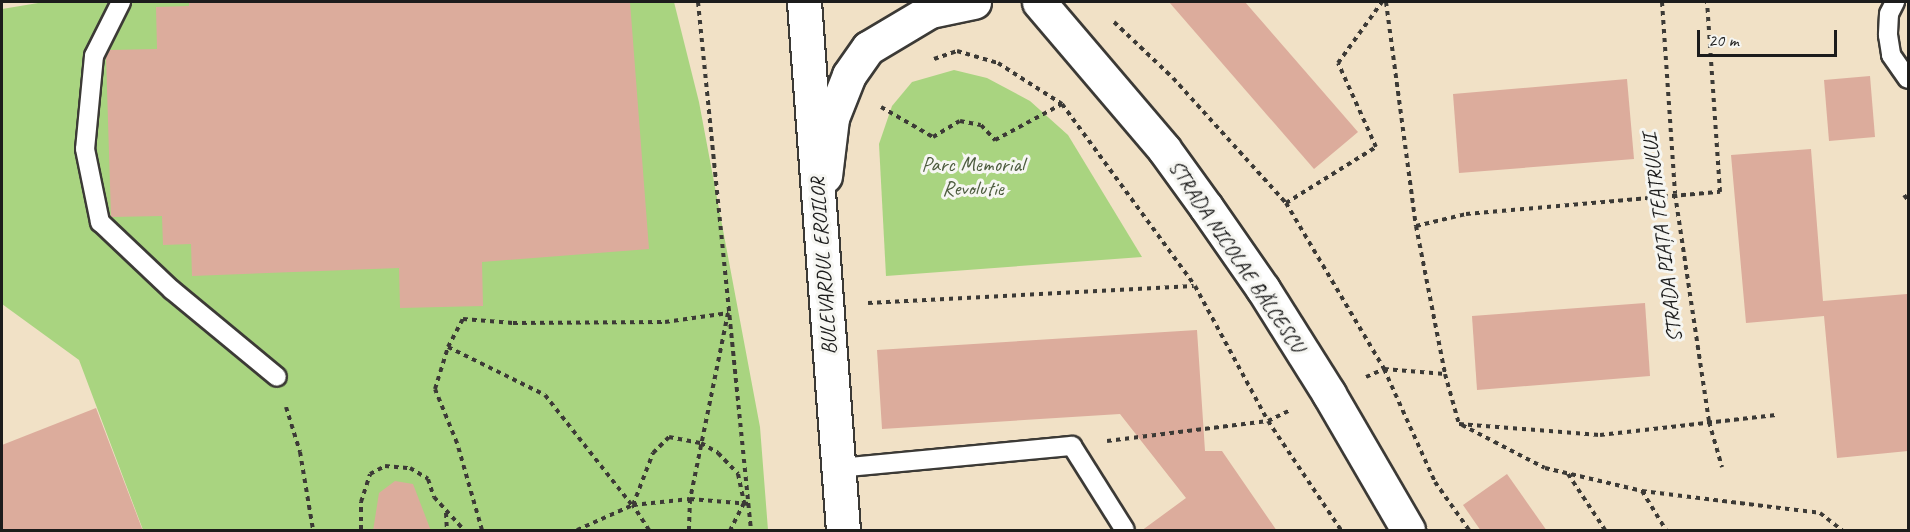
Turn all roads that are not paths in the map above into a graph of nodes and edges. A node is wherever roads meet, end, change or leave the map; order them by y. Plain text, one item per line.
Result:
1 (121, 2) edge
2 (804, 2) edge
3 (974, 2) edge
4 (1039, 2) edge
5 (1895, 2) edge
6 (1908, 79) edge
7 (819, 226) junction
8 (277, 377) road end
9 (838, 468) junction
10 (843, 531) edge
11 (1125, 531) edge
12 (1408, 531) edge

1 - 8 lane
2 - 7 street, BULEVARDUL EROILOR
3 - 7 street
4 - 12 street, STRADA NICOLAE BĂLCESCU
5 - 6 lane
7 - 9 street, BULEVARDUL EROILOR
9 - 10 street, BULEVARDUL EROILOR
9 - 11 lane

